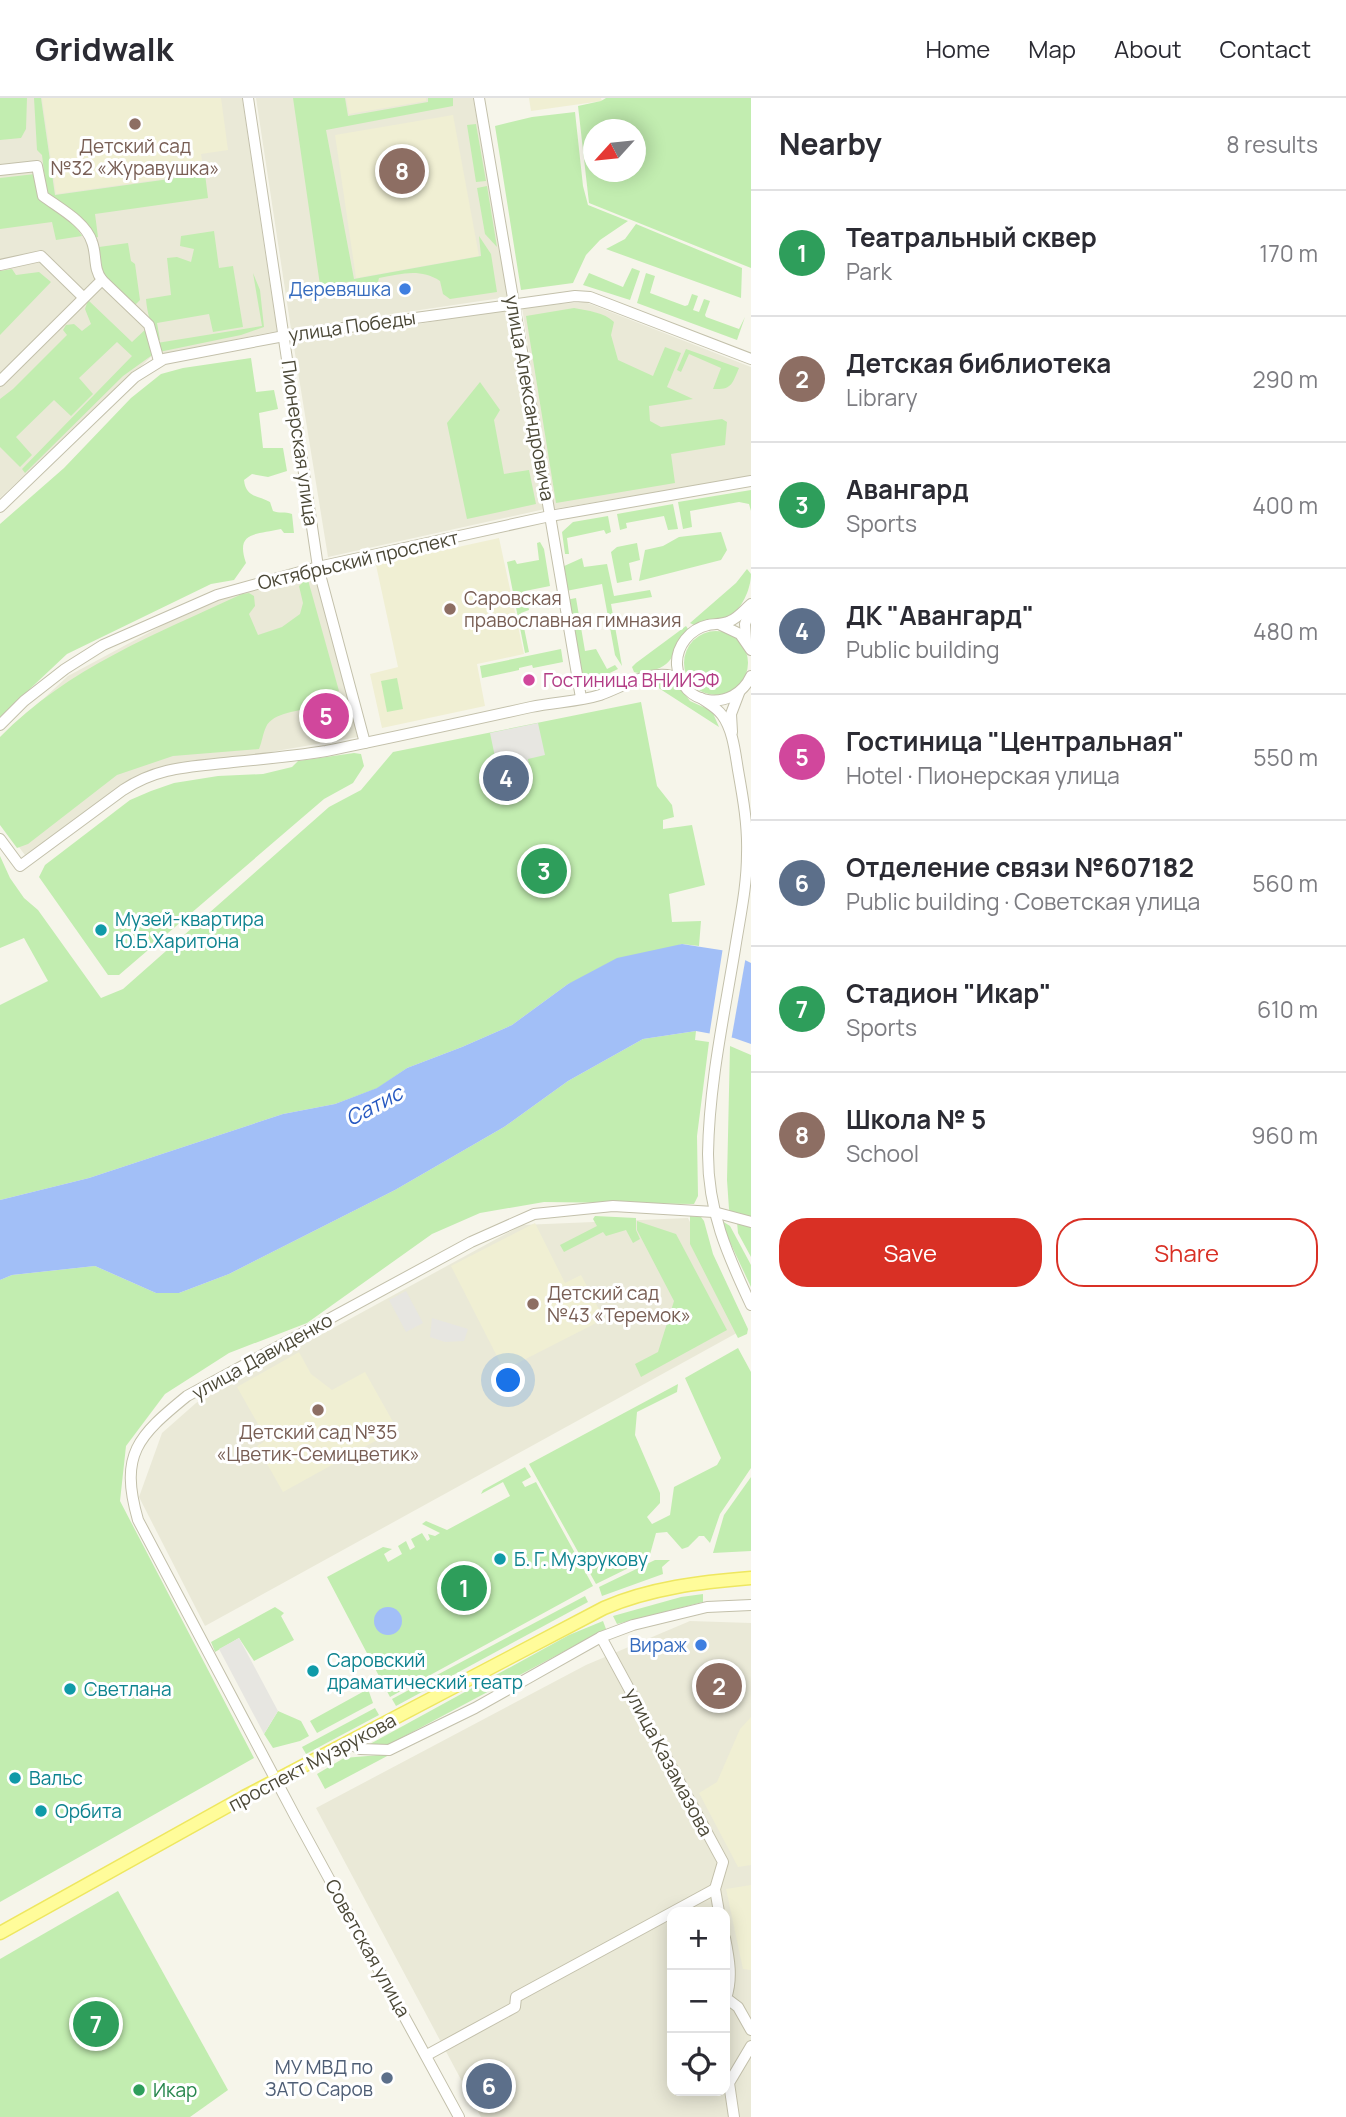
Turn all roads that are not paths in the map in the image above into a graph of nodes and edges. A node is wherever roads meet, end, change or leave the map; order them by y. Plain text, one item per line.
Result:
1 (248, 98) edge
2 (479, 98) edge
3 (0, 170) edge
4 (0, 265) edge
5 (102, 280) junction
6 (83, 297) junction
7 (512, 303) junction
8 (284, 336) junction
9 (751, 359) edge
10 (159, 361) junction
11 (0, 381) edge
12 (751, 481) edge
13 (0, 507) edge
14 (550, 516) junction
15 (318, 568) junction
16 (751, 606) edge
17 (717, 625) junction
18 (749, 645) edge
19 (678, 655) junction
20 (661, 674) junction
21 (751, 676) edge
22 (681, 679) junction
23 (742, 690) junction
24 (581, 698) junction
25 (701, 698) junction
26 (0, 725) edge
27 (731, 736) junction
28 (365, 743) junction
29 (0, 839) edge
30 (714, 1212) junction
31 (751, 1222) edge
32 (751, 1305) edge
33 (751, 1578) edge
34 (751, 1605) edge
35 (601, 1637) junction
36 (348, 1743) junction
37 (275, 1781) junction
38 (715, 1889) junction
39 (718, 1907) edge
40 (0, 1933) edge
41 (730, 1970) edge
42 (751, 2030) edge
43 (751, 2046) edge
44 (427, 2055) junction
45 (459, 2117) edge
46 (734, 2117) edge

1 - 8 street, Пионерская улица
2 - 7 street, улица Александровича
3 - 5 street
4 - 6 street
5 - 6 street
5 - 10 street
6 - 11 street
7 - 8 street, улица Победы
7 - 9 street, улица Победы
7 - 14 street, улица Александровича
8 - 10 street, улица Победы
8 - 15 street, Пионерская улица
10 - 13 street, улица Победы
12 - 14 street, Октябрьский проспект
14 - 15 street, Октябрьский проспект
14 - 24 street, улица Александровича
15 - 26 street, Октябрьский проспект
15 - 28 street, Пионерская улица
16 - 17 street
16 - 18 street
17 - 18 street
17 - 19 street
19 - 20 street
19 - 22 street
20 - 22 street
20 - 24 street
21 - 23 street
22 - 25 street
23 - 25 street
23 - 27 street
24 - 28 street
25 - 27 street
27 - 30 street
28 - 29 street
30 - 31 street, улица Давиденко
30 - 32 street
30 - 37 street, улица Давиденко
33 - 36 main road, проспект Музрукова
34 - 35 street
35 - 36 street
35 - 38 street, улица Казамазова
36 - 37 main road, проспект Музрукова
37 - 40 main road, проспект Музрукова
37 - 44 street, Советская улица
38 - 39 street, улица Казамазова
38 - 44 street
41 - 42 street
43 - 46 street
44 - 45 street, Советская улица

